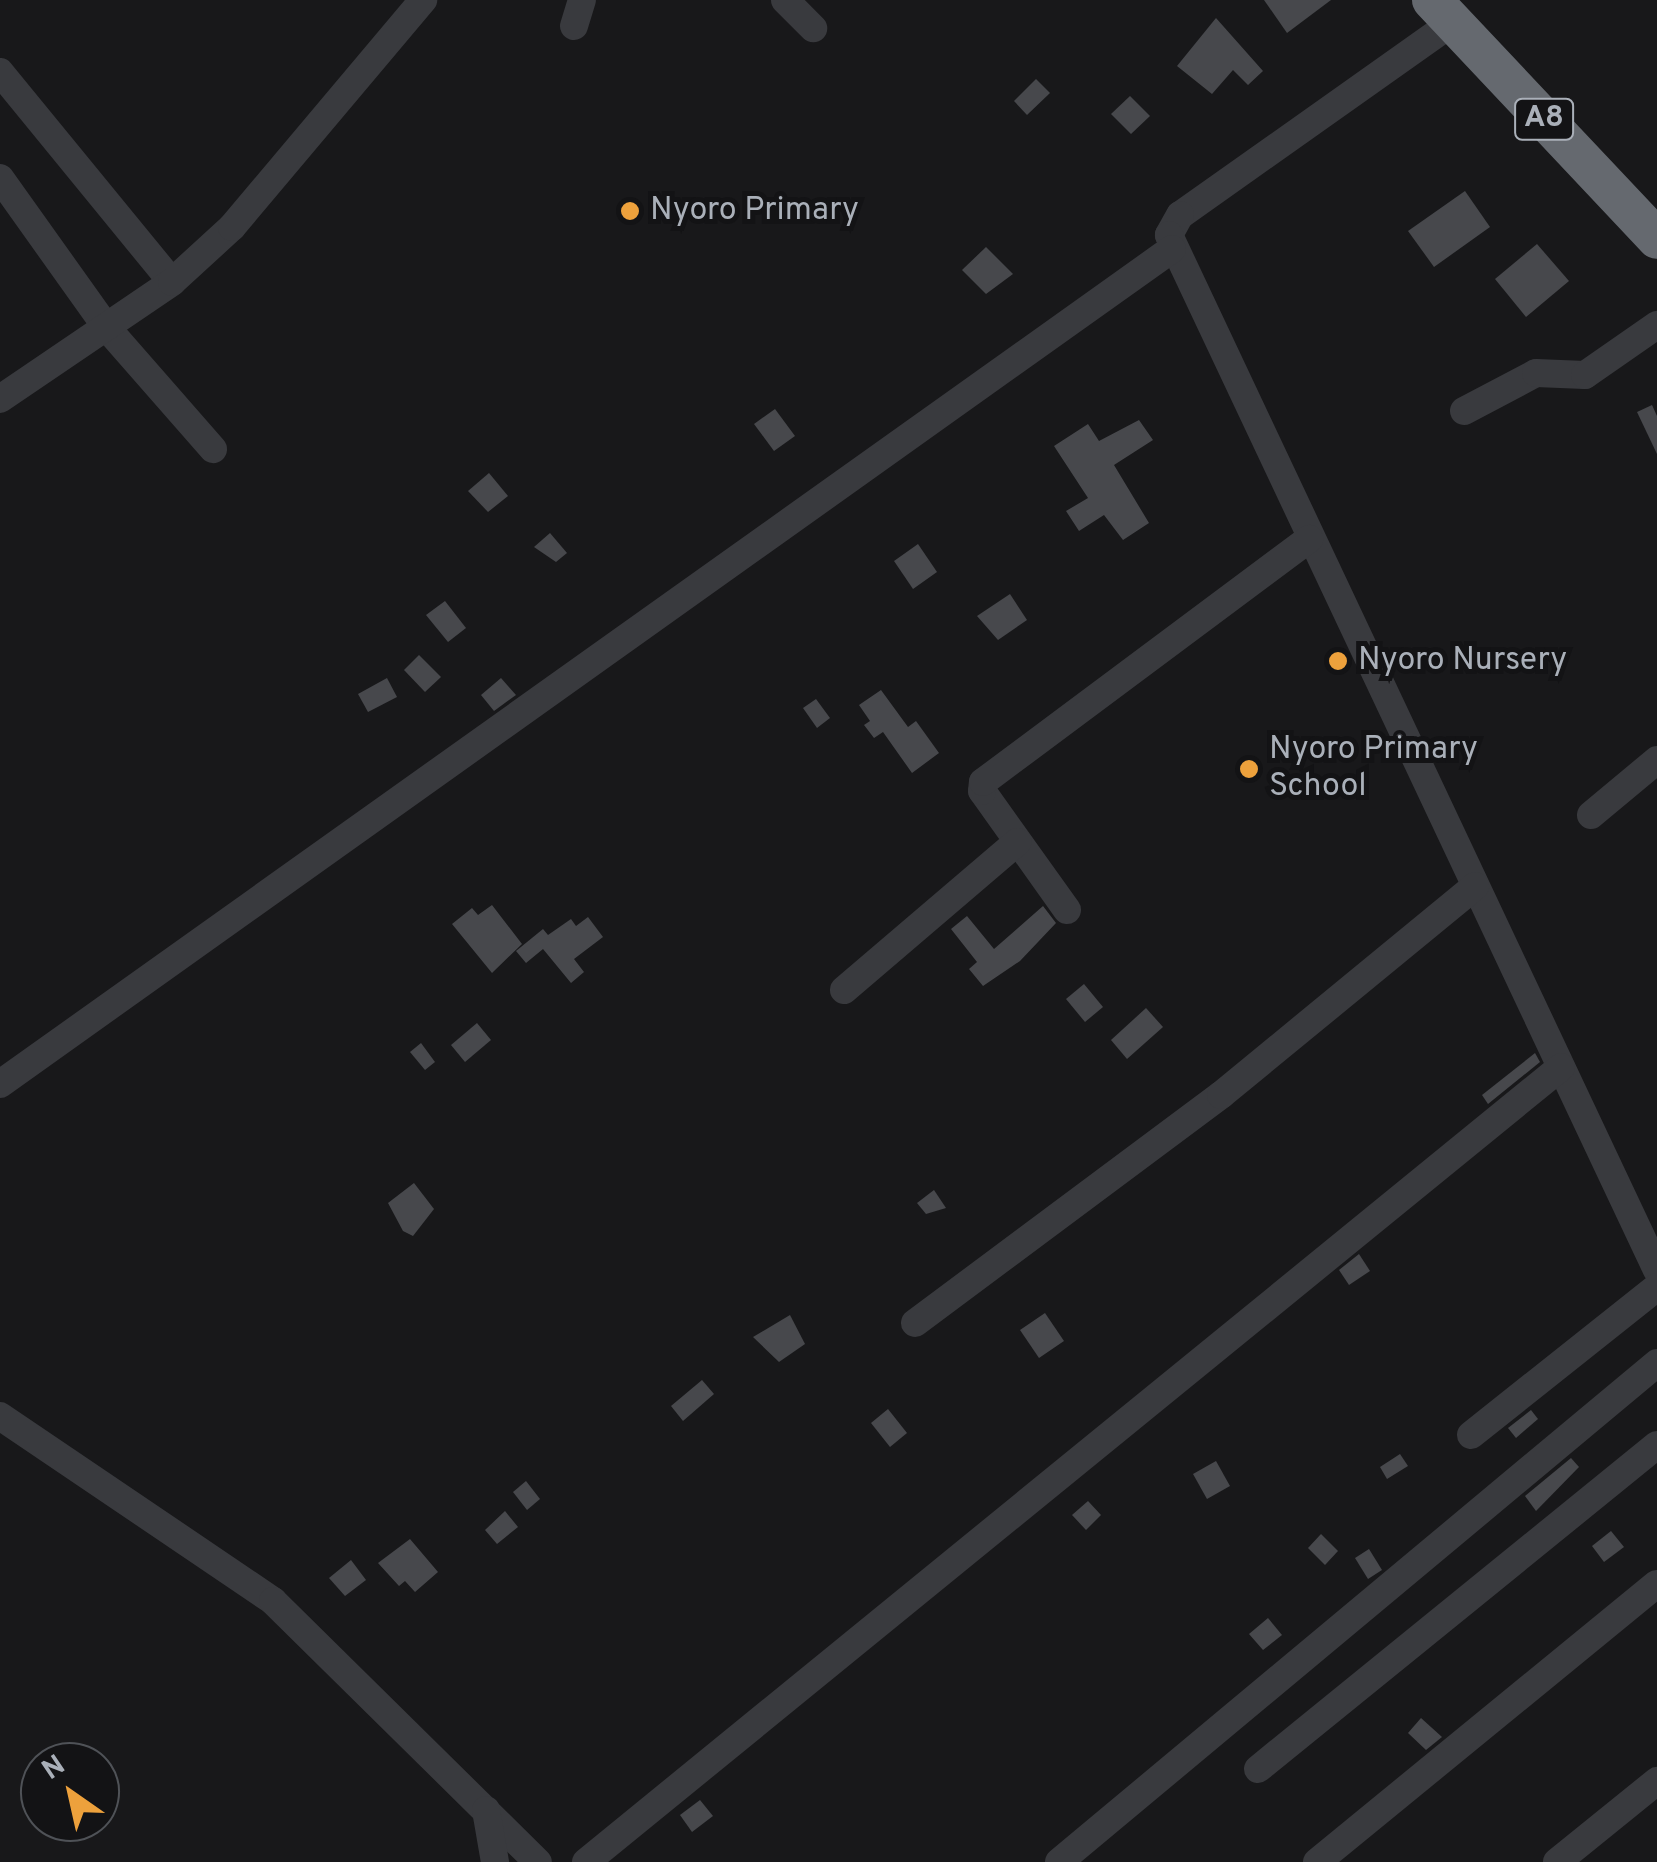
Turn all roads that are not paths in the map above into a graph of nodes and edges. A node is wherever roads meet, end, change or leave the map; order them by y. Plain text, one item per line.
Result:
1 (424, 0) edge
2 (785, 0) edge
3 (1450, 7) edge
4 (813, 28) dead end
5 (0, 72) edge
6 (0, 178) edge
7 (1657, 204) edge
8 (1657, 238) edge
9 (1172, 250) junction
10 (172, 282) junction
11 (1657, 324) edge
12 (107, 328) junction
13 (0, 399) edge
14 (1464, 412) dead end
15 (213, 449) dead end
16 (1310, 539) junction
17 (1657, 760) edge
18 (1591, 816) dead end
19 (1017, 842) junction
20 (1475, 886) junction
21 (1067, 910) dead end
22 (844, 990) dead end
23 (1561, 1068) junction
24 (0, 1084) edge
25 (1657, 1270) edge
26 (1657, 1287) edge
27 (915, 1323) dead end
28 (1657, 1363) edge
29 (0, 1416) edge
30 (1471, 1435) dead end
31 (1657, 1445) edge
32 (1657, 1584) edge
33 (1258, 1769) dead end
34 (1657, 1781) edge
35 (486, 1810) junction
36 (495, 1862) edge
37 (538, 1862) edge
38 (586, 1862) edge
39 (1059, 1862) edge
40 (1317, 1862) edge
41 (1557, 1862) edge

1 - 10 street
2 - 4 street
3 - 7 highway, A8
3 - 8 highway, A8
3 - 9 street
5 - 10 street
6 - 12 street
9 - 16 street
9 - 24 street
10 - 12 street
11 - 14 street
12 - 13 street
12 - 15 street
16 - 19 street
16 - 20 street
17 - 18 street
19 - 21 street
19 - 22 street
20 - 23 street
20 - 27 street
23 - 25 street
23 - 38 street
26 - 30 street
28 - 39 street
29 - 35 street
31 - 33 street
32 - 40 street
34 - 41 street
35 - 36 street
35 - 37 street

